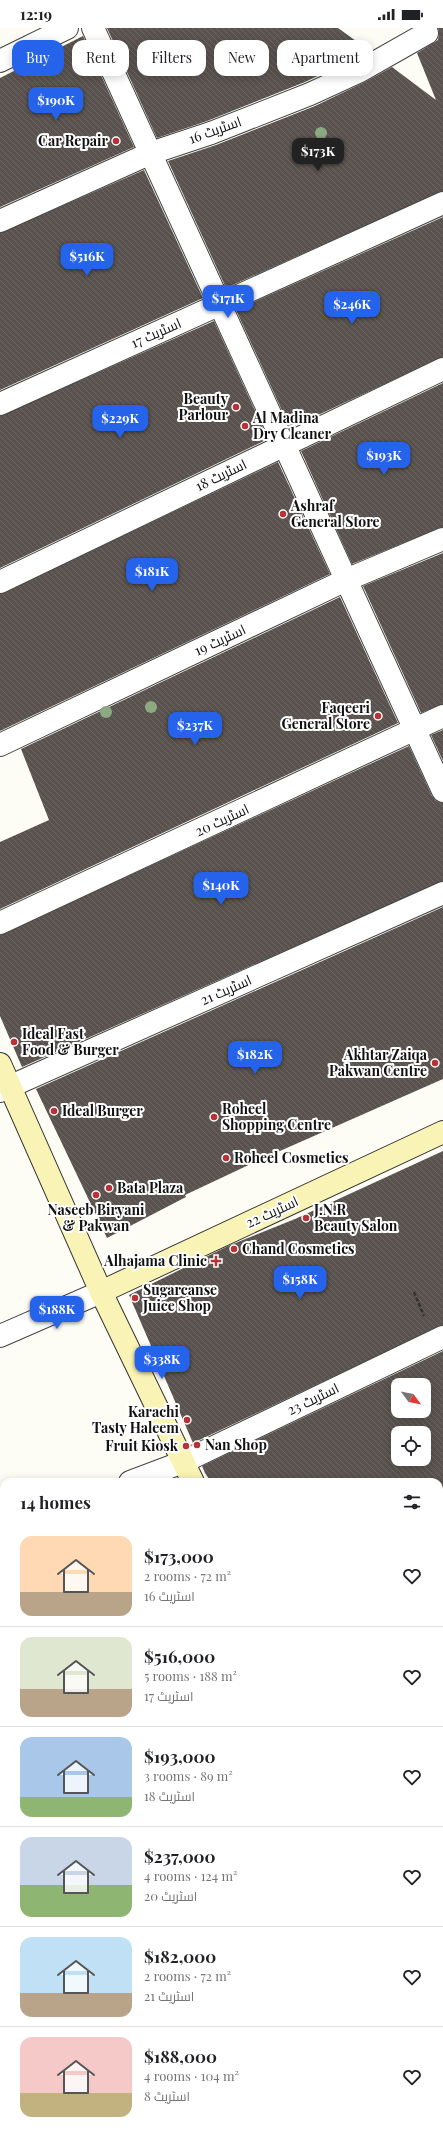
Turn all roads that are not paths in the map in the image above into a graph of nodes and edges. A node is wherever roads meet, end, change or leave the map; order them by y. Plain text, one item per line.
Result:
1 (67, 28) edge
2 (93, 28) edge
3 (428, 33) edge
4 (0, 61) edge
5 (151, 153) junction
6 (443, 203) edge
7 (0, 221) edge
8 (220, 304) junction
9 (443, 369) edge
10 (0, 404) edge
11 (284, 445) junction
12 (443, 540) edge
13 (346, 580) junction
14 (0, 582) edge
15 (443, 716) edge
16 (415, 730) junction
17 (0, 745) edge
18 (443, 791) edge
19 (443, 893) edge
20 (0, 923) edge
21 (0, 1064) edge
22 (5, 1088) edge
23 (443, 1132) edge
24 (101, 1292) junction
25 (0, 1336) edge
26 (443, 1337) edge
27 (183, 1462) junction
28 (141, 1478) edge
29 (191, 1478) edge

1 - 4 street
2 - 5 street
3 - 5 street, اسٹریٹ 16
5 - 7 street, اسٹریٹ 16
5 - 8 street
6 - 8 street, اسٹریٹ 17
8 - 10 street, اسٹریٹ 17
8 - 11 street
9 - 11 street, اسٹریٹ 18
11 - 13 street
11 - 14 street, اسٹریٹ 18
12 - 13 street, اسٹریٹ 19
13 - 16 street
13 - 17 street, اسٹریٹ 19
15 - 16 street, اسٹریٹ 20
16 - 18 street
16 - 20 street, اسٹریٹ 20
19 - 22 street, اسٹریٹ 21
21 - 22 street
22 - 24 street
23 - 24 street, اسٹریٹ 22
24 - 25 street
24 - 27 street
26 - 27 street, اسٹریٹ 23
27 - 28 street, اسٹریٹ 23
27 - 29 street

